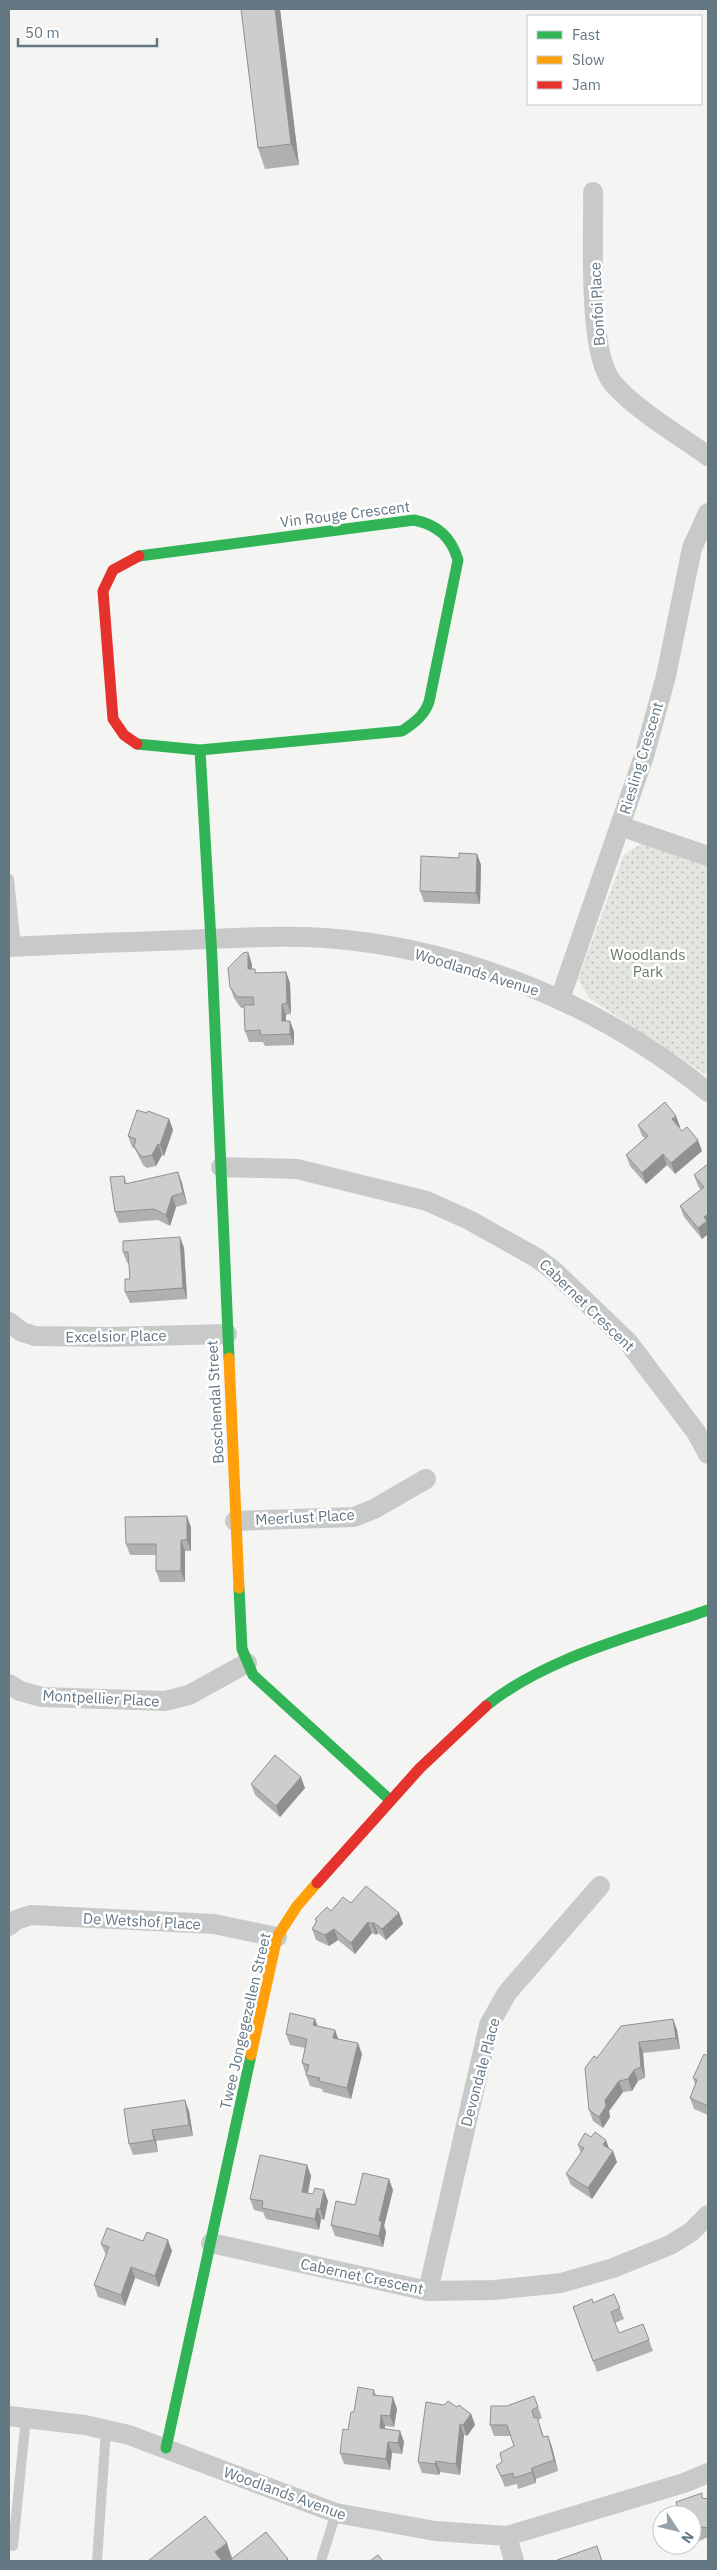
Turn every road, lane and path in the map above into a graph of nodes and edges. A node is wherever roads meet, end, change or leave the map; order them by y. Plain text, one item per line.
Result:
1 (593, 192) dead end
2 (708, 456) edge
3 (708, 514) edge
4 (200, 750) junction
5 (620, 826) junction
6 (708, 856) edge
7 (9, 879) edge
8 (211, 939) junction
9 (12, 947) edge
10 (560, 999) junction
11 (708, 1092) edge
12 (221, 1167) junction
13 (9, 1322) edge
14 (227, 1334) junction
15 (708, 1454) edge
16 (426, 1479) dead end
17 (235, 1521) junction
18 (708, 1610) edge
19 (246, 1663) junction
20 (9, 1684) edge
21 (390, 1800) junction
22 (600, 1886) dead end
23 (9, 1926) edge
24 (277, 1937) junction
25 (708, 2215) edge
26 (211, 2243) junction
27 (428, 2291) junction
28 (17, 2417) edge
29 (106, 2430) junction
30 (166, 2448) junction
31 (708, 2474) edge
32 (336, 2513) junction
33 (507, 2536) junction
34 (14, 2546) dead end
35 (97, 2561) edge
36 (321, 2561) edge
37 (514, 2561) edge

1 - 2 street, Bonfoi Place
3 - 5 street, Riesling Crescent
4 - 4 street, Vin Rouge Crescent
4 - 8 street
5 - 6 street
5 - 10 street, Riesling Crescent
7 - 9 lane
8 - 9 street, Woodlands Avenue
8 - 10 street, Woodlands Avenue
8 - 12 street, Boschendal Street
10 - 11 street, Woodlands Avenue
12 - 14 street, Boschendal Street
12 - 15 street, Cabernet Crescent
13 - 14 street, Excelsior Place
14 - 17 street, Boschendal Street
16 - 17 street, Meerlust Place
17 - 19 street, Boschendal Street
18 - 21 street, Twee Jongegezellen Street
19 - 20 street, Montpellier Place
19 - 21 street, Boschendal Street
21 - 24 street, Twee Jongegezellen Street
22 - 27 street, Devondale Place
23 - 24 street, De Wetshof Place
24 - 26 street, Twee Jongegezellen Street
25 - 27 street, Cabernet Crescent
26 - 27 street, Cabernet Crescent
26 - 30 street, Twee Jongegezellen Street
28 - 29 street, Woodlands Avenue
28 - 34 lane
29 - 30 street, Woodlands Avenue
29 - 35 lane
30 - 32 street, Woodlands Avenue
31 - 33 street, Woodlands Avenue
32 - 33 street, Woodlands Avenue
32 - 36 lane
33 - 37 street

